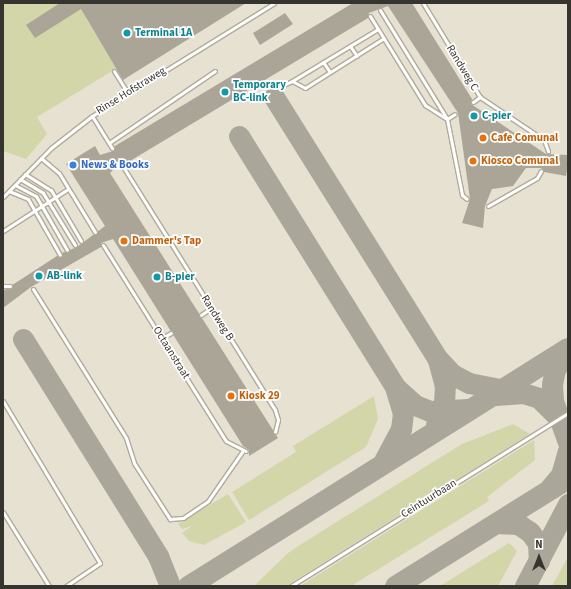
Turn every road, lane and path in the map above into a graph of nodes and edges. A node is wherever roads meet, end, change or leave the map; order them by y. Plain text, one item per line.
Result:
1 (274, 3) edge
2 (423, 3) edge
3 (380, 10) dead end
4 (370, 16) dead end
5 (378, 29) junction
6 (384, 38) junction
7 (350, 46) junction
8 (357, 56) junction
9 (323, 62) junction
10 (114, 71) dead end
11 (215, 71) dead end
12 (330, 72) junction
13 (292, 81) junction
14 (281, 86) dead end
15 (128, 93) junction
16 (480, 98) junction
17 (473, 102) dead end
18 (455, 114) dead end
19 (92, 116) junction
20 (447, 119) junction
21 (109, 143) junction
22 (112, 148) dead end
23 (548, 151) dead end
24 (41, 158) junction
25 (122, 165) dead end
26 (541, 171) dead end
27 (25, 174) junction
28 (20, 179) junction
29 (14, 185) junction
30 (68, 189) junction
31 (9, 191) junction
32 (3, 197) edge
33 (55, 198) junction
34 (467, 199) dead end
35 (48, 202) junction
36 (42, 206) junction
37 (488, 206) dead end
38 (35, 211) junction
39 (3, 231) edge
40 (95, 232) dead end
41 (81, 241) dead end
42 (75, 245) dead end
43 (103, 245) dead end
44 (67, 250) dead end
45 (60, 255) dead end
46 (4, 285) edge
47 (10, 286) dead end
48 (33, 289) dead end
49 (211, 308) junction
50 (201, 315) dead end
51 (171, 333) dead end
52 (162, 338) junction
53 (3, 401) edge
54 (568, 413) edge
55 (275, 432) dead end
56 (246, 451) dead end
57 (242, 452) junction
58 (3, 512) edge
59 (49, 586) edge
60 (66, 586) edge
61 (291, 586) edge

1 - 15 lane, Rinse Hofstraweg
2 - 16 lane, Randweg C
3 - 20 lane
4 - 5 lane
5 - 6 lane
5 - 7 lane
6 - 8 lane
6 - 20 lane
7 - 8 lane
7 - 9 lane
8 - 12 lane
9 - 12 lane
9 - 13 lane
10 - 15 lane
11 - 21 lane
12 - 13 lane
13 - 14 lane
15 - 19 lane, Rinse Hofstraweg
16 - 17 lane
16 - 23 lane, Randweg C
18 - 20 lane
19 - 21 lane
19 - 24 lane, Rinse Hofstraweg
20 - 34 lane
21 - 22 lane
24 - 27 lane, Rinse Hofstraweg
24 - 30 lane
25 - 49 lane, Randweg B
26 - 37 lane
27 - 28 lane, Rinse Hofstraweg
27 - 33 lane
28 - 29 lane, Rinse Hofstraweg
28 - 35 lane
29 - 31 lane, Rinse Hofstraweg
29 - 36 lane
30 - 33 lane
30 - 40 lane
31 - 32 lane, Rinse Hofstraweg
31 - 38 lane
33 - 35 lane
33 - 41 lane
35 - 36 lane
35 - 42 lane
36 - 38 lane
36 - 44 lane
38 - 39 lane
38 - 45 lane
43 - 52 lane, Octaanstraat
46 - 47 lane
48 - 57 lane
49 - 50 lane
49 - 55 lane, Randweg B
51 - 52 lane
52 - 57 lane, Octaanstraat
53 - 60 lane
54 - 61 lane, Ceintuurbaan
56 - 57 lane
58 - 59 lane

